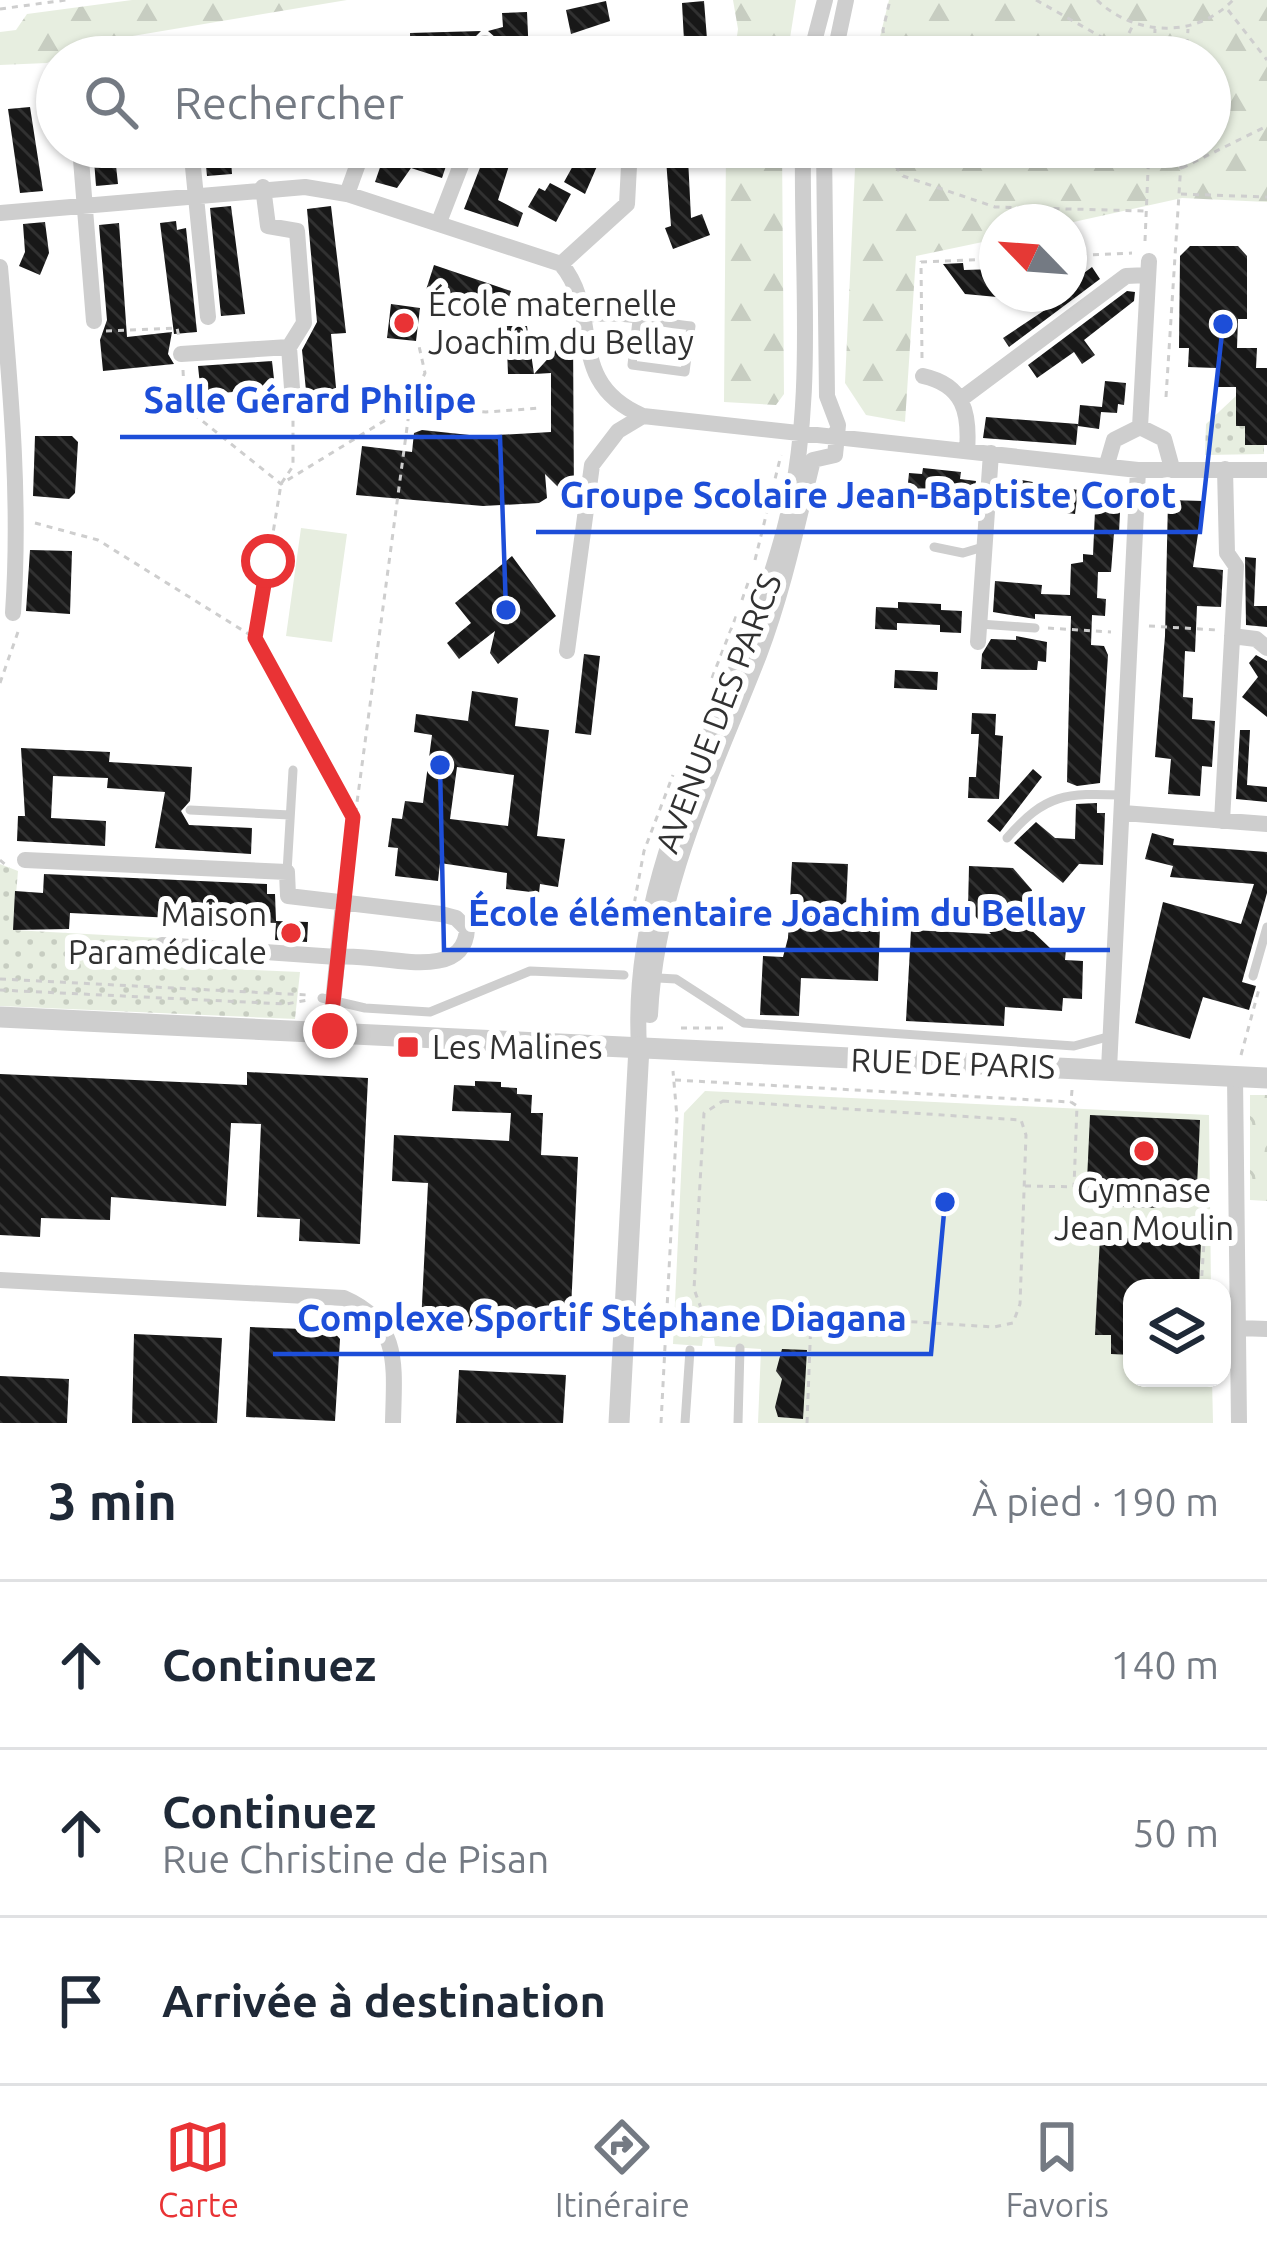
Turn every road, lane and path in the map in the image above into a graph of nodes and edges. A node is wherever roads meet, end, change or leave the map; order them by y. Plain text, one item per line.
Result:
1 (66, 0) edge
2 (825, 0) edge
3 (846, 0) edge
4 (890, 0) edge
5 (1036, 0) edge
6 (1097, 0) edge
7 (1233, 0) edge
8 (1226, 8) junction
9 (0, 9) edge
10 (1132, 25) junction
11 (1188, 26) junction
12 (1155, 29) junction
13 (816, 36) edge
14 (838, 36) edge
15 (884, 36) edge
16 (1100, 36) edge
17 (1127, 36) edge
18 (1155, 36) edge
19 (1187, 36) edge
20 (1267, 60) edge
21 (1267, 126) edge
22 (1231, 144) edge
23 (82, 168) edge
24 (193, 168) edge
25 (356, 168) edge
26 (460, 168) edge
27 (629, 168) edge
28 (803, 168) edge
29 (824, 168) edge
30 (897, 168) edge
31 (1148, 168) edge
32 (1180, 169) edge
33 (263, 188) junction
34 (196, 193) junction
35 (347, 194) junction
36 (1179, 194) junction
37 (1267, 197) edge
38 (86, 205) junction
39 (0, 212) edge
40 (1145, 212) junction
41 (440, 222) junction
42 (1087, 255) edge
43 (979, 260) edge
44 (561, 264) junction
45 (0, 267) edge
46 (208, 317) dead end
47 (582, 320) junction
48 (638, 320) junction
49 (94, 321) joint
50 (289, 346) junction
51 (419, 346) dead end
52 (182, 354) junction
53 (922, 376) joint
54 (1166, 397) dead end
55 (961, 399) junction
56 (293, 402) joint
57 (410, 405) junction
58 (541, 407) dead end
59 (643, 416) junction
60 (1140, 427) junction
61 (802, 430) junction
62 (837, 434) junction
63 (967, 451) junction
64 (991, 453) junction
65 (1107, 464) junction
66 (1172, 468) junction
67 (1225, 469) junction
68 (1138, 470) junction
69 (1267, 470) edge
70 (281, 484) junction
71 (19, 520) junction
72 (934, 547) dead end
73 (983, 547) junction
74 (13, 614) joint
75 (1034, 628) dead end
76 (979, 633) joint
77 (1232, 636) junction
78 (255, 638) junction
79 (1267, 648) edge
80 (567, 651) dead end
81 (0, 683) edge
82 (293, 770) dead end
83 (1123, 804) junction
84 (190, 810) dead end
85 (290, 815) junction
86 (353, 817) junction
87 (1222, 821) junction
88 (1267, 824) edge
89 (1007, 838) dead end
90 (25, 860) dead end
91 (287, 872) junction
92 (343, 904) junction
93 (1267, 927) edge
94 (163, 945) dead end
95 (338, 957) junction
96 (624, 976) dead end
97 (1253, 976) joint
98 (658, 978) dead end
99 (0, 979) edge
100 (0, 990) edge
101 (327, 999) junction
102 (650, 1015) dead end
103 (0, 1017) edge
104 (330, 1031) junction
105 (1111, 1036) junction
106 (639, 1047) junction
107 (1109, 1070) junction
108 (1235, 1077) junction
109 (1267, 1078) edge
110 (1024, 1186) junction
111 (1074, 1187) junction
112 (1110, 1221) dead end
113 (1205, 1227) dead end
114 (1202, 1279) edge
115 (0, 1280) edge
116 (811, 1317) junction
117 (1238, 1328) junction
118 (1267, 1329) edge
119 (740, 1348) dead end
120 (690, 1350) dead end
121 (393, 1423) edge
122 (620, 1423) edge
123 (661, 1423) edge
124 (686, 1423) edge
125 (738, 1423) edge
126 (807, 1423) edge
127 (1239, 1423) edge

1 - 9 path
2 - 13 street
3 - 14 street
4 - 15 path
5 - 16 path
6 - 10 path
7 - 8 path
8 - 11 path
8 - 20 path
10 - 12 path
10 - 17 path
11 - 12 path
11 - 19 path
12 - 18 path
21 - 22 path
23 - 38 street
24 - 34 street
25 - 35 street
26 - 41 street
27 - 44 street
28 - 61 street, AVENUE DES PARCS
29 - 62 street
30 - 40 path
31 - 40 path
32 - 36 path
33 - 34 street
33 - 35 street
33 - 50 street
34 - 38 street
34 - 46 street
35 - 41 street
36 - 37 path
36 - 54 path
38 - 39 street
38 - 49 street
40 - 42 path
41 - 44 street
43 - 53 path
44 - 47 street
45 - 71 street
47 - 48 lane
47 - 59 street
48 - 48 lane
49 - 52 path
50 - 52 street
50 - 56 street
51 - 57 path
52 - 70 path
53 - 55 street
55 - 60 street
55 - 63 street
56 - 70 path
57 - 58 path
57 - 70 path
57 - 86 path
59 - 61 street
59 - 80 street
60 - 65 street
60 - 66 street
61 - 62 street
61 - 106 street, AVENUE DES PARCS
62 - 63 street
62 - 102 street
63 - 64 street
64 - 65 street
64 - 73 street
65 - 68 street
66 - 67 street
66 - 68 street
67 - 69 street
67 - 77 street
68 - 83 street
70 - 78 path
71 - 74 street
71 - 78 path
72 - 73 lane
73 - 76 street
74 - 81 path
75 - 76 lane
77 - 79 street
77 - 87 street
78 - 86 path
82 - 85 lane
83 - 87 street
83 - 89 lane
83 - 105 street
84 - 85 lane
85 - 91 lane
86 - 92 path
87 - 88 street
90 - 91 street
91 - 92 street
92 - 95 street
92 - 95 street
93 - 97 lane
94 - 95 street
95 - 101 street
96 - 101 lane
97 - 108 path
98 - 105 lane
99 - 101 path
100 - 101 path
101 - 104 street
103 - 104 street, RUE DE PARIS
104 - 106 street, RUE DE PARIS
105 - 107 street
106 - 107 street, RUE DE PARIS
106 - 122 street, AVENUE DES PARCS
107 - 108 street, RUE DE PARIS
108 - 109 street, RUE DE PARIS
108 - 117 street
110 - 111 path
110 - 116 path
110 - 116 path
111 - 112 path
111 - 123 path
113 - 114 path
115 - 121 street
116 - 126 path
117 - 118 street
117 - 127 street
119 - 125 lane
120 - 124 lane

